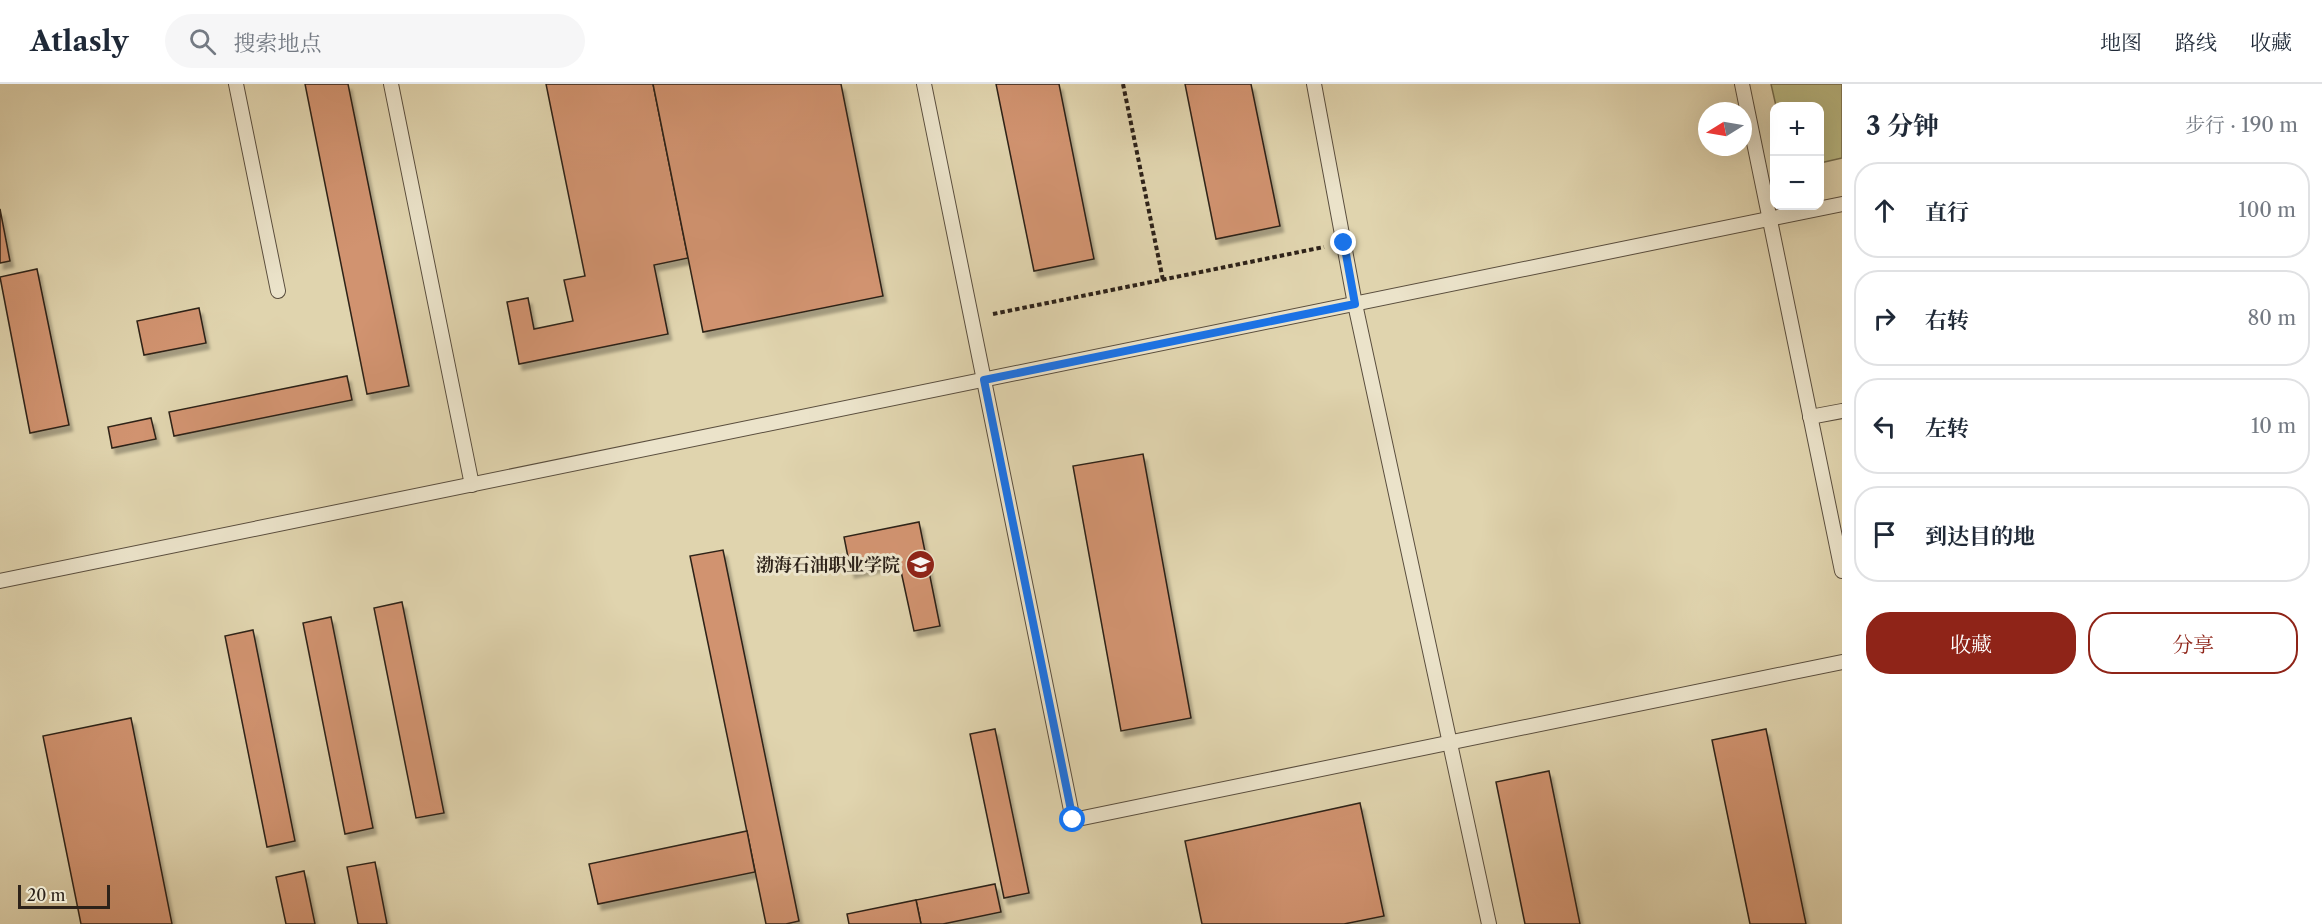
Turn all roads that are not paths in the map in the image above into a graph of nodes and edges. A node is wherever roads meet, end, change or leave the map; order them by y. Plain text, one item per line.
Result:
1 (236, 84) edge
2 (391, 84) edge
3 (924, 84) edge
4 (1314, 84) edge
5 (1742, 84) edge
6 (1842, 204) edge
7 (1770, 219) junction
8 (278, 291) dead end
9 (1355, 304) junction
10 (984, 380) junction
11 (1842, 411) edge
12 (1810, 417) junction
13 (472, 485) junction
14 (1842, 571) edge
15 (0, 581) edge
16 (1842, 662) edge
17 (1489, 924) edge

1 - 8 lane
2 - 13 lane
3 - 10 lane
4 - 9 lane
5 - 7 lane
6 - 7 lane
7 - 9 lane
7 - 12 lane
9 - 10 lane
9 - 17 lane
10 - 13 lane
10 - 16 lane
11 - 12 lane
12 - 14 lane
13 - 15 lane

